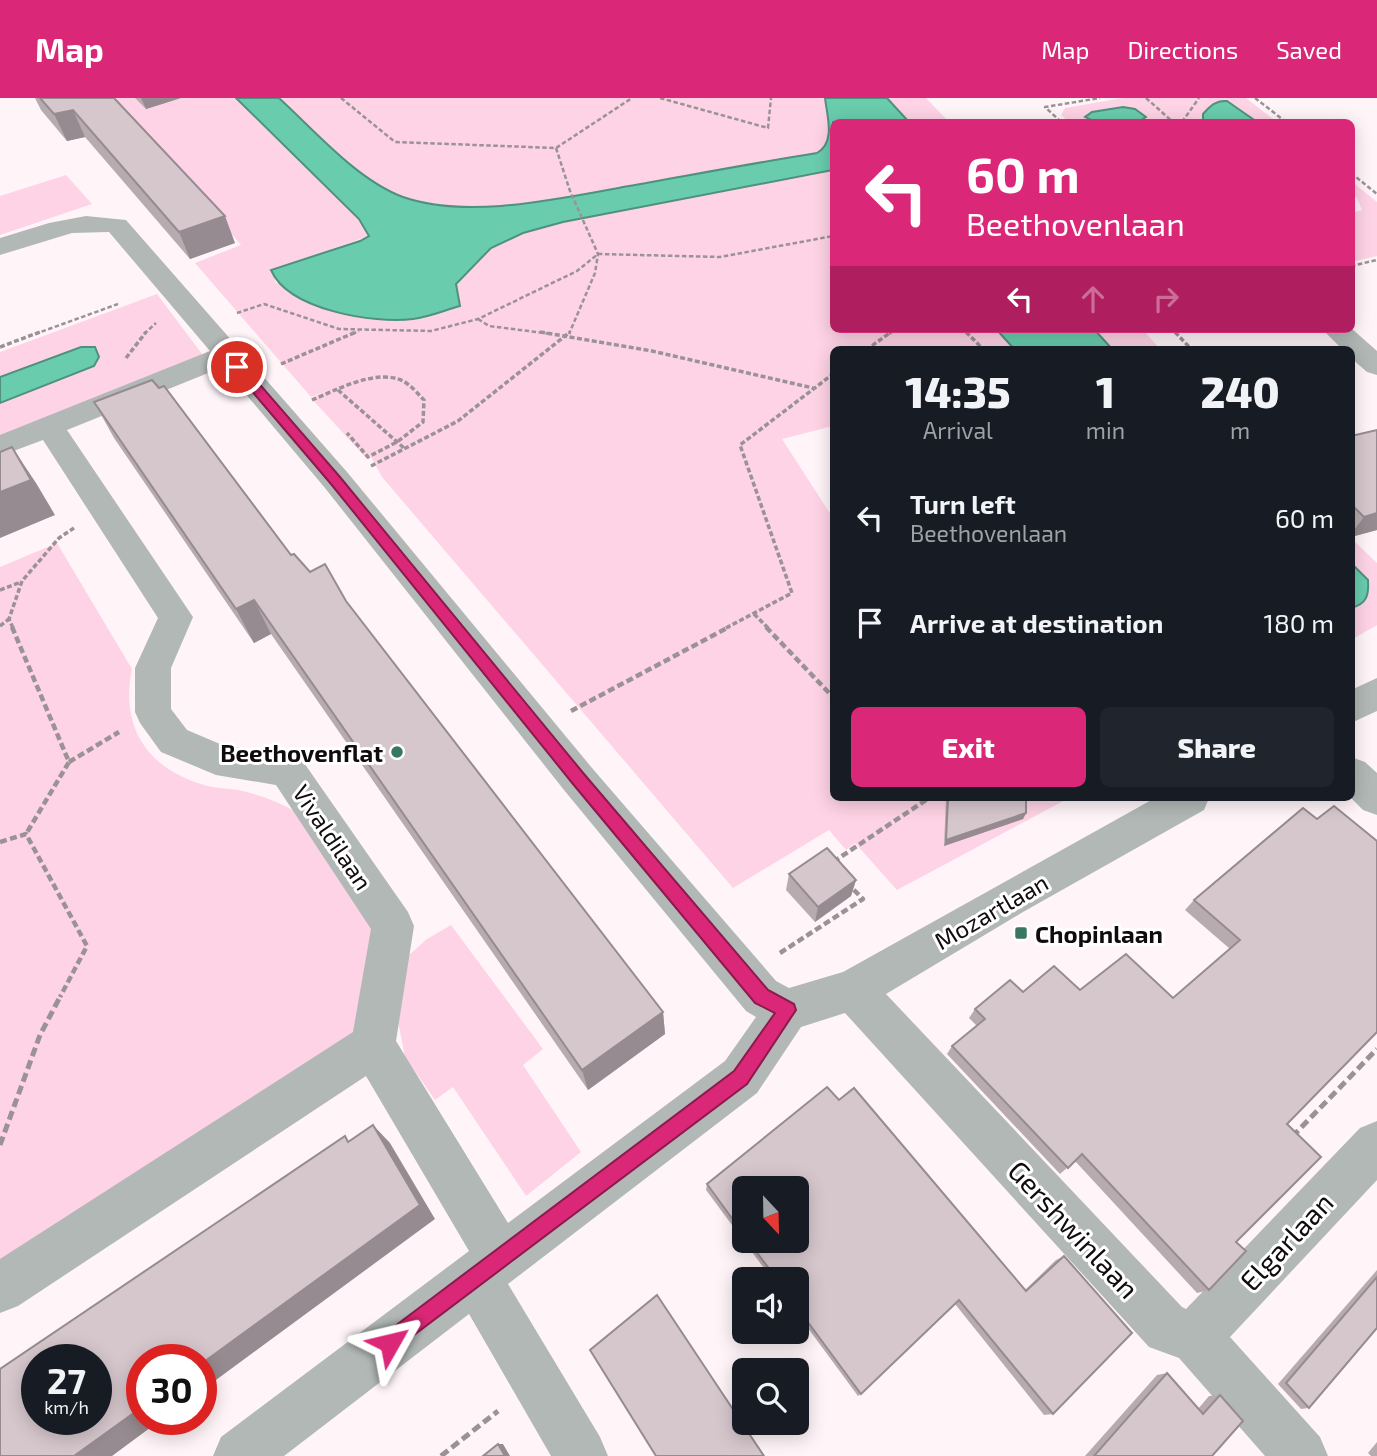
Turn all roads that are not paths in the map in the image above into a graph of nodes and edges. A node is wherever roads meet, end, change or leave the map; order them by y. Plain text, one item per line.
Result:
1 (0, 247) edge
2 (1340, 333) edge
3 (1355, 346) edge
4 (1355, 346) edge
5 (1377, 366) edge
6 (237, 367) junction
7 (49, 426) junction
8 (0, 446) edge
9 (1377, 693) edge
10 (1355, 706) edge
11 (1355, 777) edge
12 (1377, 798) edge
13 (1185, 801) edge
14 (853, 990) junction
15 (787, 1010) junction
16 (373, 1045) junction
17 (1377, 1144) edge
18 (489, 1269) junction
19 (0, 1288) edge
20 (1195, 1337) junction
21 (240, 1456) edge
22 (581, 1456) edge
23 (1301, 1456) edge

1 - 6 street
2 - 3 street
4 - 5 street
6 - 7 street
6 - 15 street
7 - 8 street
7 - 16 street, Vivaldilaan
9 - 10 street
11 - 12 street
13 - 14 street, Mozartlaan
14 - 15 street, Mozartlaan
14 - 20 street, Gershwinlaan
15 - 18 street
16 - 18 street
16 - 19 street
17 - 20 street, Elgarlaan
18 - 21 street
18 - 22 street
20 - 23 street, Gershwinlaan

